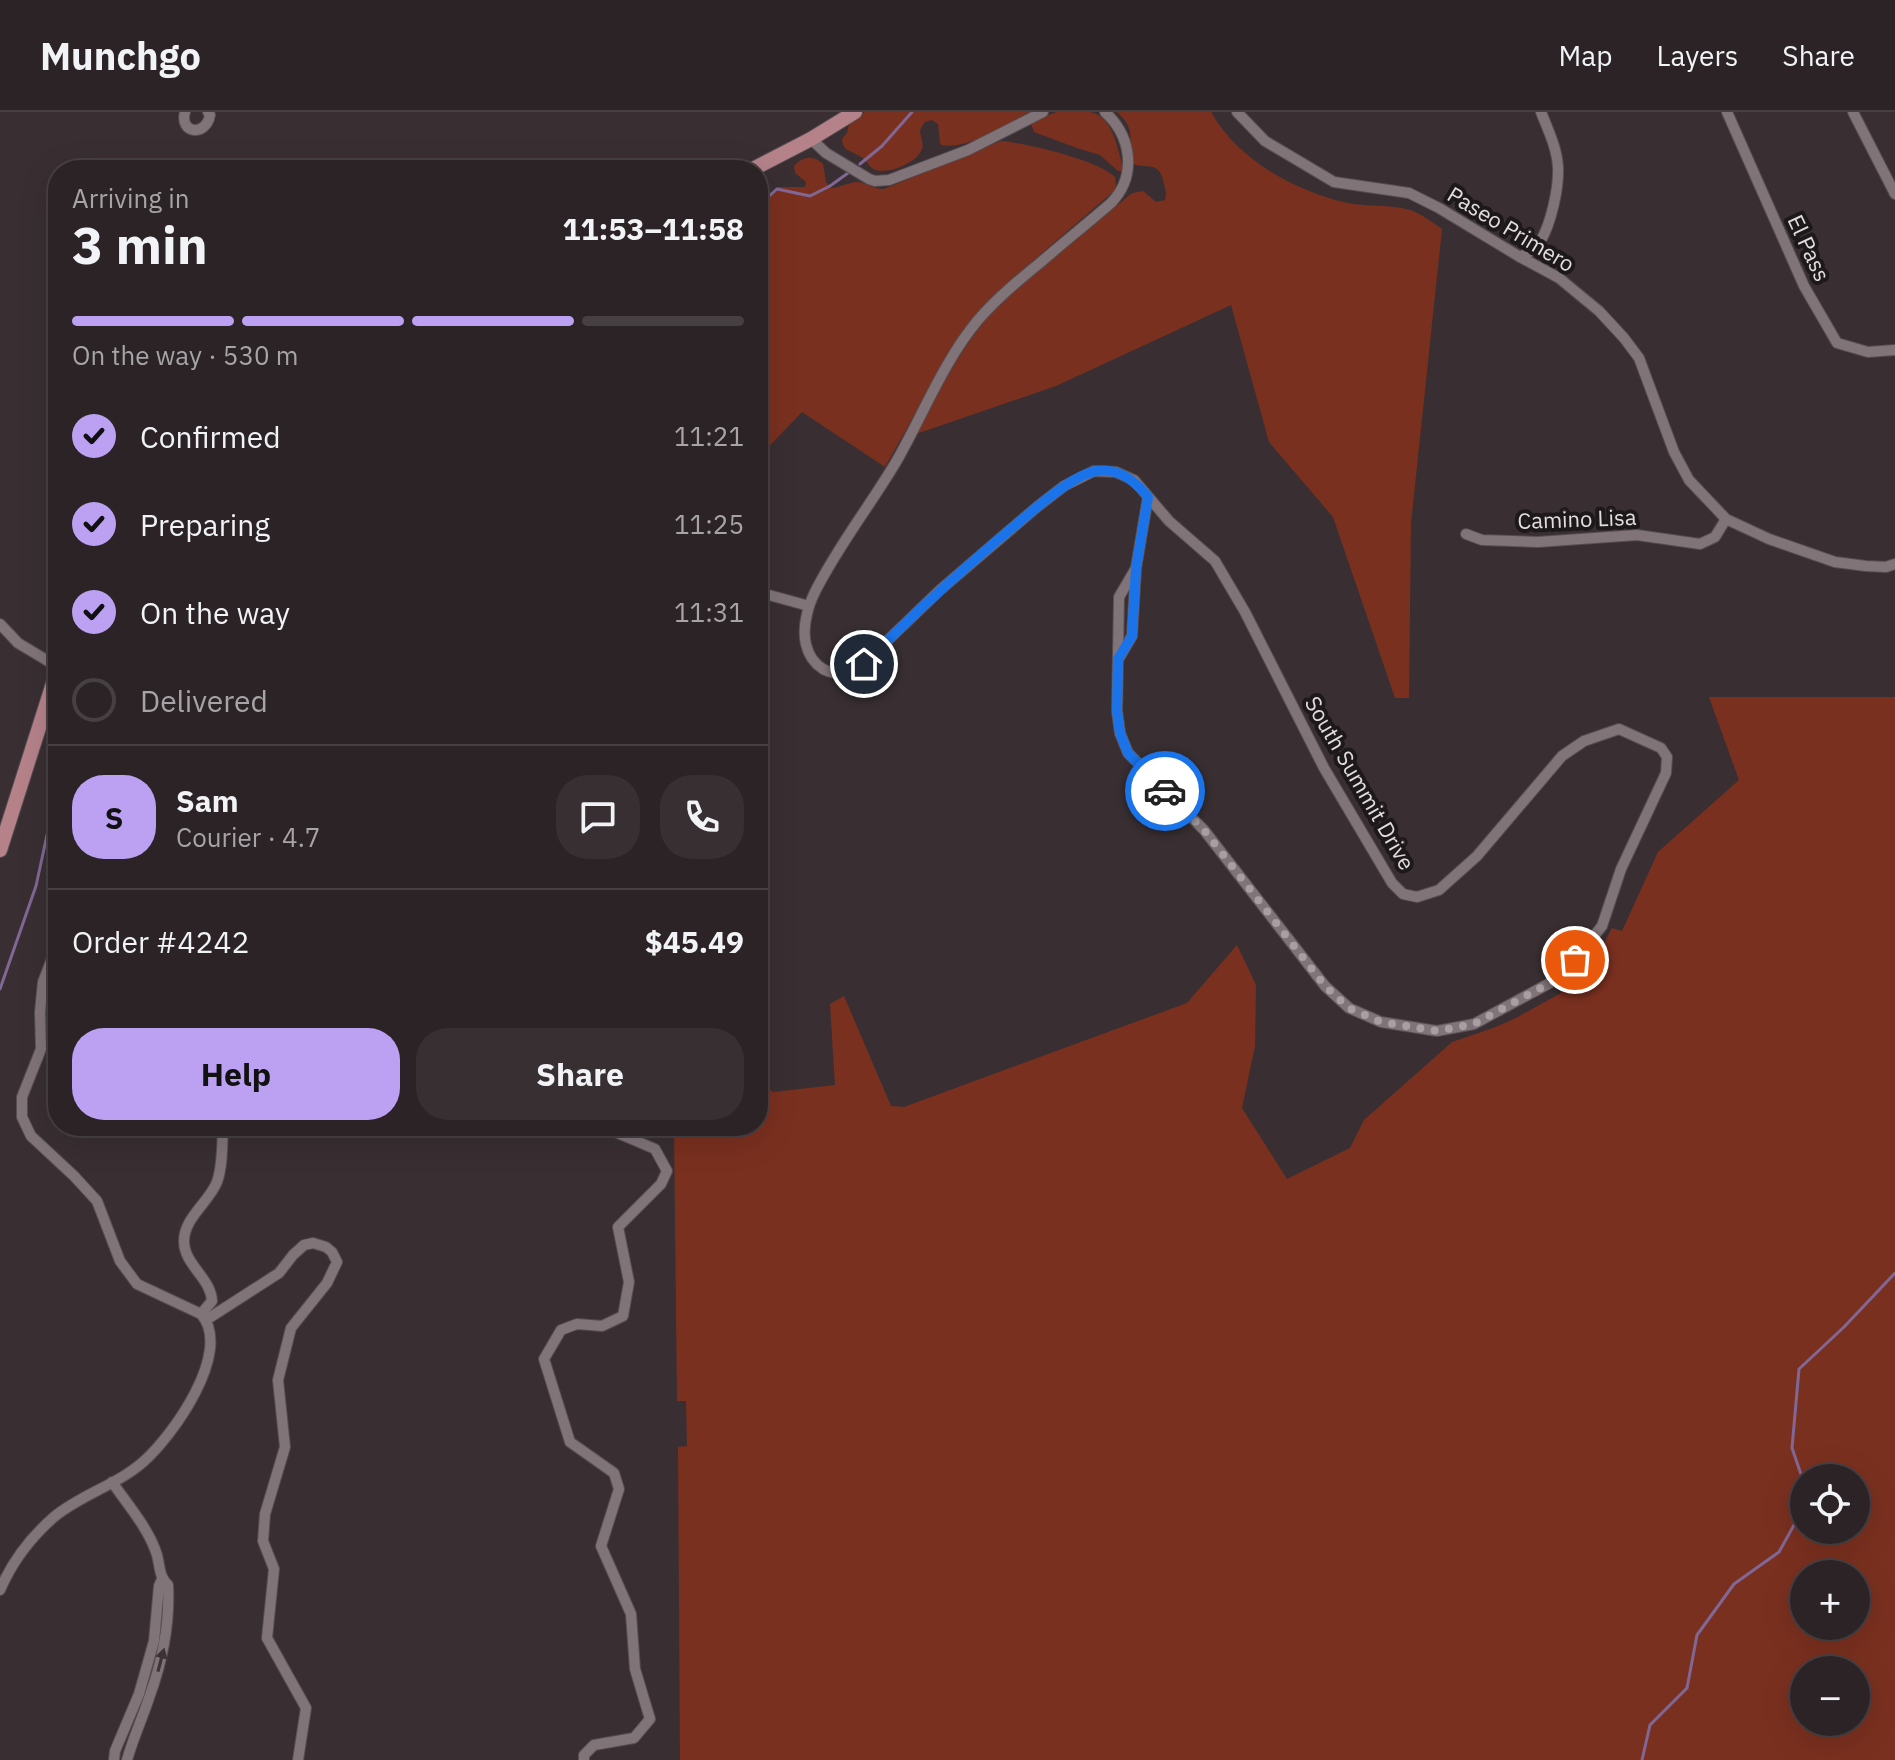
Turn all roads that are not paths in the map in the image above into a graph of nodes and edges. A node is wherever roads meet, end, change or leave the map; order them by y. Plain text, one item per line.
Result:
1 (185, 112) edge
2 (208, 112) edge
3 (855, 112) edge
4 (1043, 112) edge
5 (1105, 112) edge
6 (1237, 112) edge
7 (1541, 112) edge
8 (1727, 112) edge
9 (1853, 112) edge
10 (811, 139) junction
11 (768, 161) edge
12 (1895, 194) edge
13 (1520, 257) junction
14 (1895, 350) edge
15 (1148, 497) junction
16 (1726, 519) junction
17 (1466, 534) dead end
18 (1895, 564) edge
19 (768, 595) edge
20 (809, 606) junction
21 (0, 624) edge
22 (48, 661) edge
23 (48, 699) edge
24 (0, 850) edge
25 (48, 969) edge
26 (222, 1136) edge
27 (624, 1136) edge
28 (203, 1317) junction
29 (112, 1482) junction
30 (162, 1579) junction
31 (0, 1590) edge
32 (114, 1760) edge
33 (127, 1760) edge
34 (298, 1760) edge
35 (584, 1760) edge

1 - 2 street
3 - 10 main road
4 - 10 street
5 - 20 street, South Summit Drive
6 - 13 street, Paseo Primero
7 - 13 street
8 - 14 street, El Pass
9 - 12 street
10 - 11 main road
13 - 16 street, Paseo Primero
15 - 15 street, South Summit Drive
15 - 20 street, South Summit Drive
16 - 17 street, Camino Lisa
16 - 18 street, Paseo Primero
19 - 20 street
21 - 22 street
23 - 24 main road
25 - 28 street
26 - 28 street
27 - 35 street
28 - 29 street
28 - 34 street
29 - 30 street
29 - 31 street
30 - 32 street
33 -> 30 street

